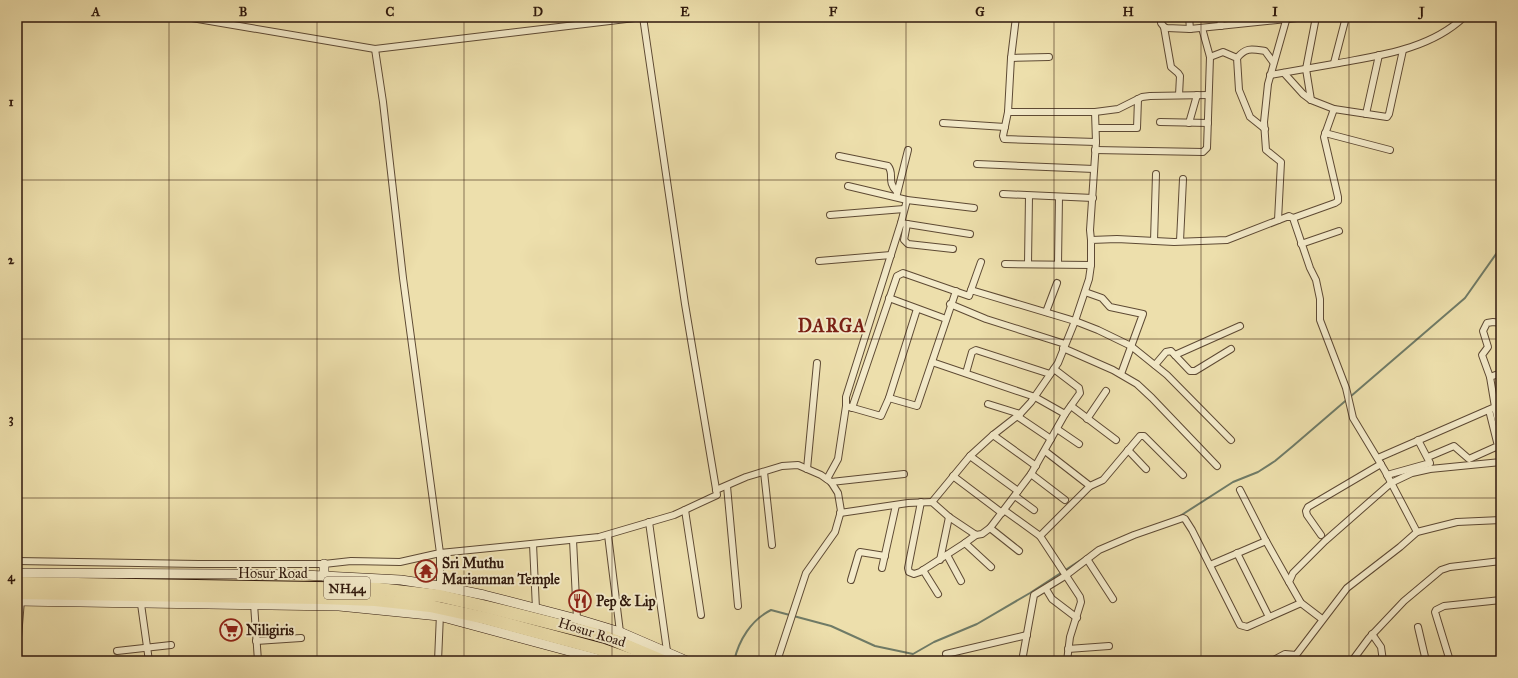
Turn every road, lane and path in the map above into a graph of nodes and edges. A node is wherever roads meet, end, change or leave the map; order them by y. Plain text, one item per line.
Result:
1 (186, 17) edge
2 (643, 17) edge
3 (1016, 17) edge
4 (1160, 17) edge
5 (1189, 17) edge
6 (1220, 17) edge
7 (1307, 17) edge
8 (1316, 17) edge
9 (1346, 17) edge
10 (1464, 17) edge
11 (1286, 18) edge
12 (1248, 20) edge
13 (1221, 26) junction
14 (1164, 27) junction
15 (1202, 28) junction
16 (1190, 29) junction
17 (375, 49) junction
18 (1403, 50) junction
19 (1379, 55) junction
20 (1049, 57) dead end
21 (1210, 57) junction
22 (1011, 58) junction
23 (1237, 58) junction
24 (1273, 62) junction
25 (1334, 63) junction
26 (1306, 69) junction
27 (1284, 73) junction
28 (1270, 75) junction
29 (1179, 95) junction
30 (1197, 95) junction
31 (1208, 95) junction
32 (1138, 99) junction
33 (1311, 100) junction
34 (1334, 109) junction
35 (1008, 112) junction
36 (1095, 112) junction
37 (1366, 114) junction
38 (1160, 122) dead end
39 (943, 123) dead end
40 (1189, 123) junction
41 (1208, 123) junction
42 (1004, 127) junction
43 (1096, 128) junction
44 (1264, 129) junction
45 (1325, 132) junction
46 (1096, 142) junction
47 (908, 150) dead end
48 (1095, 150) junction
49 (1390, 150) dead end
50 (840, 156) dead end
51 (977, 164) dead end
52 (1094, 169) junction
53 (1156, 174) dead end
54 (1183, 179) dead end
55 (848, 186) dead end
56 (1003, 194) dead end
57 (897, 195) junction
58 (1029, 196) junction
59 (1059, 197) junction
60 (1093, 198) junction
61 (907, 200) junction
62 (974, 208) dead end
63 (904, 209) junction
64 (830, 215) dead end
65 (1293, 218) junction
66 (1278, 220) junction
67 (904, 224) junction
68 (1339, 231) dead end
69 (970, 234) dead end
70 (1091, 240) junction
71 (1154, 241) junction
72 (1180, 241) junction
73 (1301, 244) junction
74 (953, 249) dead end
75 (891, 255) junction
76 (819, 260) dead end
77 (980, 262) dead end
78 (1005, 264) dead end
79 (1028, 264) junction
80 (1058, 264) junction
81 (1091, 265) junction
82 (1056, 283) dead end
83 (971, 290) junction
84 (956, 291) junction
85 (1085, 292) junction
86 (889, 298) junction
87 (950, 304) junction
88 (917, 309) junction
89 (1046, 312) junction
90 (946, 319) junction
91 (1075, 321) junction
92 (1501, 323) edge
93 (1240, 326) dead end
94 (1064, 346) junction
95 (1131, 346) junction
96 (1231, 349) dead end
97 (1174, 355) junction
98 (932, 362) junction
99 (817, 363) dead end
100 (1155, 365) junction
101 (1052, 372) junction
102 (966, 373) junction
103 (1501, 373) edge
104 (1121, 374) junction
105 (1490, 377) junction
106 (1106, 391) dead end
107 (1034, 397) junction
108 (889, 398) junction
109 (988, 404) dead end
110 (1071, 406) junction
111 (849, 407) junction
112 (1492, 408) junction
113 (1065, 414) junction
114 (1018, 415) junction
115 (1087, 419) junction
116 (1057, 429) junction
117 (1501, 434) edge
118 (993, 435) junction
119 (1051, 439) junction
120 (1116, 440) dead end
121 (1231, 440) dead end
122 (1418, 440) junction
123 (1079, 444) dead end
124 (1128, 450) junction
125 (1045, 451) junction
126 (970, 456) junction
127 (1428, 457) junction
128 (1379, 461) junction
129 (1501, 462) edge
130 (1036, 466) junction
131 (1217, 466) dead end
132 (807, 469) junction
133 (1146, 469) dead end
134 (764, 472) junction
135 (904, 474) dead end
136 (1031, 474) junction
137 (1183, 475) dead end
138 (1387, 475) junction
139 (952, 476) junction
140 (829, 481) junction
141 (1391, 483) junction
142 (727, 486) junction
143 (1090, 486) junction
144 (716, 490) junction
145 (1240, 490) dead end
146 (1017, 493) junction
147 (1065, 500) dead end
148 (921, 502) junction
149 (932, 502) junction
150 (896, 505) junction
151 (685, 510) junction
152 (1034, 510) dead end
153 (1003, 512) junction
154 (840, 514) junction
155 (949, 517) junction
156 (1501, 520) edge
157 (649, 522) junction
158 (990, 528) junction
159 (1417, 532) junction
160 (976, 534) junction
161 (608, 535) junction
162 (1320, 535) dead end
163 (1040, 536) junction
164 (574, 540) junction
165 (1266, 541) junction
166 (533, 544) junction
167 (965, 544) junction
168 (772, 545) dead end
169 (1019, 551) dead end
170 (440, 553) junction
171 (1238, 553) junction
172 (947, 555) junction
173 (885, 556) junction
174 (1087, 559) junction
175 (940, 560) junction
176 (17, 561) edge
177 (1501, 561) edge
178 (324, 564) junction
179 (1210, 565) junction
180 (991, 567) dead end
181 (882, 568) dead end
182 (923, 570) junction
183 (17, 573) edge
184 (1065, 575) junction
185 (324, 576) junction
186 (851, 580) dead end
187 (961, 581) dead end
188 (1290, 582) junction
189 (17, 583) edge
190 (1046, 589) junction
191 (440, 591) junction
192 (938, 594) dead end
193 (18, 598) edge
194 (1114, 599) dead end
195 (1501, 600) edge
196 (1301, 603) junction
197 (141, 604) junction
198 (254, 604) junction
199 (738, 606) dead end
200 (536, 609) junction
201 (440, 613) junction
202 (701, 615) dead end
203 (1269, 617) junction
204 (1077, 618) junction
205 (577, 619) junction
206 (1322, 619) junction
207 (1418, 627) dead end
208 (620, 632) junction
209 (1372, 634) junction
210 (1027, 635) junction
211 (301, 638) dead end
212 (256, 641) junction
213 (171, 645) dead end
214 (1109, 646) dead end
215 (148, 647) junction
216 (1068, 649) junction
217 (17, 650) edge
218 (117, 651) dead end
219 (946, 654) dead end
220 (665, 656) edge
221 (1295, 658) edge
222 (149, 661) edge
223 (258, 661) edge
224 (438, 661) edge
225 (606, 661) edge
226 (634, 661) edge
227 (687, 661) edge
228 (777, 661) edge
229 (1022, 661) edge
230 (1067, 661) edge
231 (1272, 661) edge
232 (1352, 661) edge
233 (1383, 661) edge
234 (1426, 661) edge
235 (1450, 661) edge

1 - 17 street
2 - 17 street
2 - 144 street
3 - 22 street
4 - 14 street
5 - 16 street
6 - 13 street
7 - 11 street
8 - 26 street
9 - 25 street
10 - 18 street
11 - 12 street
11 - 24 street
12 - 13 street
13 - 15 street
14 - 16 street
14 - 29 street
15 - 16 street
15 - 21 street
17 - 170 street
18 - 19 street
18 - 37 street
19 - 25 street
19 - 37 street
20 - 22 street
21 - 23 street
21 - 31 street
22 - 35 street
23 - 24 street
23 - 44 street
24 - 28 street
25 - 26 street
26 - 27 street
26 - 33 street
27 - 28 street
27 - 33 street
28 - 44 street
29 - 30 street
29 - 32 street
30 - 31 street
30 - 40 street
31 - 41 street
32 - 36 street
32 - 43 street
33 - 34 street
34 - 37 street
34 - 45 street
35 - 36 street
35 - 42 street
36 - 43 street
38 - 40 street
39 - 42 street
40 - 41 street
41 - 48 street
42 - 46 street
43 - 46 street
44 - 66 street
45 - 49 street
45 - 65 street
46 - 48 street
47 - 57 street
48 - 52 street
50 - 57 street
51 - 52 street
52 - 60 street
53 - 71 street
54 - 72 street
55 - 57 street
56 - 58 street
57 - 61 street
58 - 59 street
58 - 79 street
59 - 60 street
59 - 80 street
60 - 70 street
61 - 62 street
61 - 63 street
63 - 64 street
63 - 67 street
65 - 66 street
65 - 73 street
66 - 72 street
67 - 69 street
67 - 74 street
67 - 75 street
68 - 73 street
70 - 71 street
70 - 81 street
71 - 72 street
73 - 128 street
75 - 76 street
75 - 111 street
77 - 83 street
78 - 79 street
79 - 80 street
80 - 81 street
81 - 85 street
82 - 89 street
83 - 84 street
83 - 89 street
84 - 86 street
84 - 87 street
85 - 91 street
85 - 95 street
86 - 88 street
86 - 111 street
87 - 90 street
87 - 94 street
88 - 90 street
88 - 108 street
89 - 91 street
90 - 98 street
91 - 94 street
91 - 95 street
92 - 105 street
93 - 97 street
94 - 101 street
94 - 104 street
95 - 100 street
95 - 104 street
96 - 97 street
97 - 100 street
98 - 102 street
98 - 108 street
99 - 132 street
100 - 121 street
101 - 102 street
101 - 107 street
101 - 110 street
102 - 107 street
103 - 105 street
104 - 131 street
105 - 112 street
106 - 115 street
107 - 113 street
107 - 114 street
108 - 111 street
109 - 114 street
110 - 113 street
110 - 115 street
111 - 140 street
112 - 117 street
112 - 122 street
112 - 127 street
113 - 116 street
114 - 118 street
114 - 119 street
115 - 120 street
116 - 119 street
116 - 123 street
118 - 126 street
118 - 130 street
119 - 125 street
122 - 127 street
122 - 128 street
124 - 133 street
124 - 137 street
124 - 143 street
125 - 130 street
125 - 143 street
126 - 139 street
126 - 146 street
127 - 138 street
128 - 138 street
128 - 162 street
129 - 141 street
130 - 136 street
132 - 134 street
132 - 140 street
134 - 142 street
134 - 168 street
135 - 140 street
136 - 146 street
136 - 147 street
138 - 141 street
139 - 149 street
139 - 153 street
140 - 154 street
141 - 159 street
141 - 188 street
142 - 144 street
142 - 199 street
143 - 163 street
144 - 151 street
145 - 165 street
146 - 152 street
146 - 153 street
148 - 149 street
148 - 150 street
148 - 182 street
149 - 155 street
150 - 154 street
150 - 173 street
151 - 157 street
151 - 202 street
153 - 158 street
153 - 163 street
154 - 228 street
155 - 160 street
155 - 175 street
156 - 159 street
157 - 161 street
157 - 220 street
158 - 160 street
158 - 169 street
159 - 206 street
160 - 167 street
161 - 164 street
161 - 208 street
163 - 184 street
164 - 166 street
164 - 205 street
165 - 171 street
165 - 188 street
166 - 170 street
166 - 200 street
167 - 172 street
167 - 180 street
170 - 178 street
170 - 191 street
171 - 179 street
171 - 203 street
172 - 175 street
172 - 187 street
173 - 181 street
173 - 186 street
174 - 179 street
174 - 184 street
174 - 194 street
175 - 182 street
176 - 178 street
177 - 209 street
178 - 185 street
179 - 203 street
182 - 192 street
183 - 185 street
184 - 190 street
184 - 204 street
185 - 191 street
188 - 196 street
189 - 191 highway, Hosur Road / NH44
190 - 204 street
190 - 210 street
191 - 200 street
191 - 220 highway, Hosur Road / NH44
193 - 197 street
193 - 201 highway, Hosur Road / NH44
193 - 217 street
195 - 235 street
196 - 203 street
196 - 206 street
197 - 198 street
197 - 215 street
198 - 201 street
198 - 212 street
200 - 205 street
201 - 224 street
201 - 225 street
201 - 226 highway, Hosur Road / NH44
204 - 216 street
205 - 208 street
206 - 221 street
207 - 234 street
208 - 220 street
209 - 232 street
209 - 233 street
210 - 219 street
210 - 229 street
211 - 212 street
212 - 223 street
213 - 215 street
214 - 216 street
215 - 218 street
215 - 222 street
216 - 230 street
220 - 227 street
221 - 231 street

